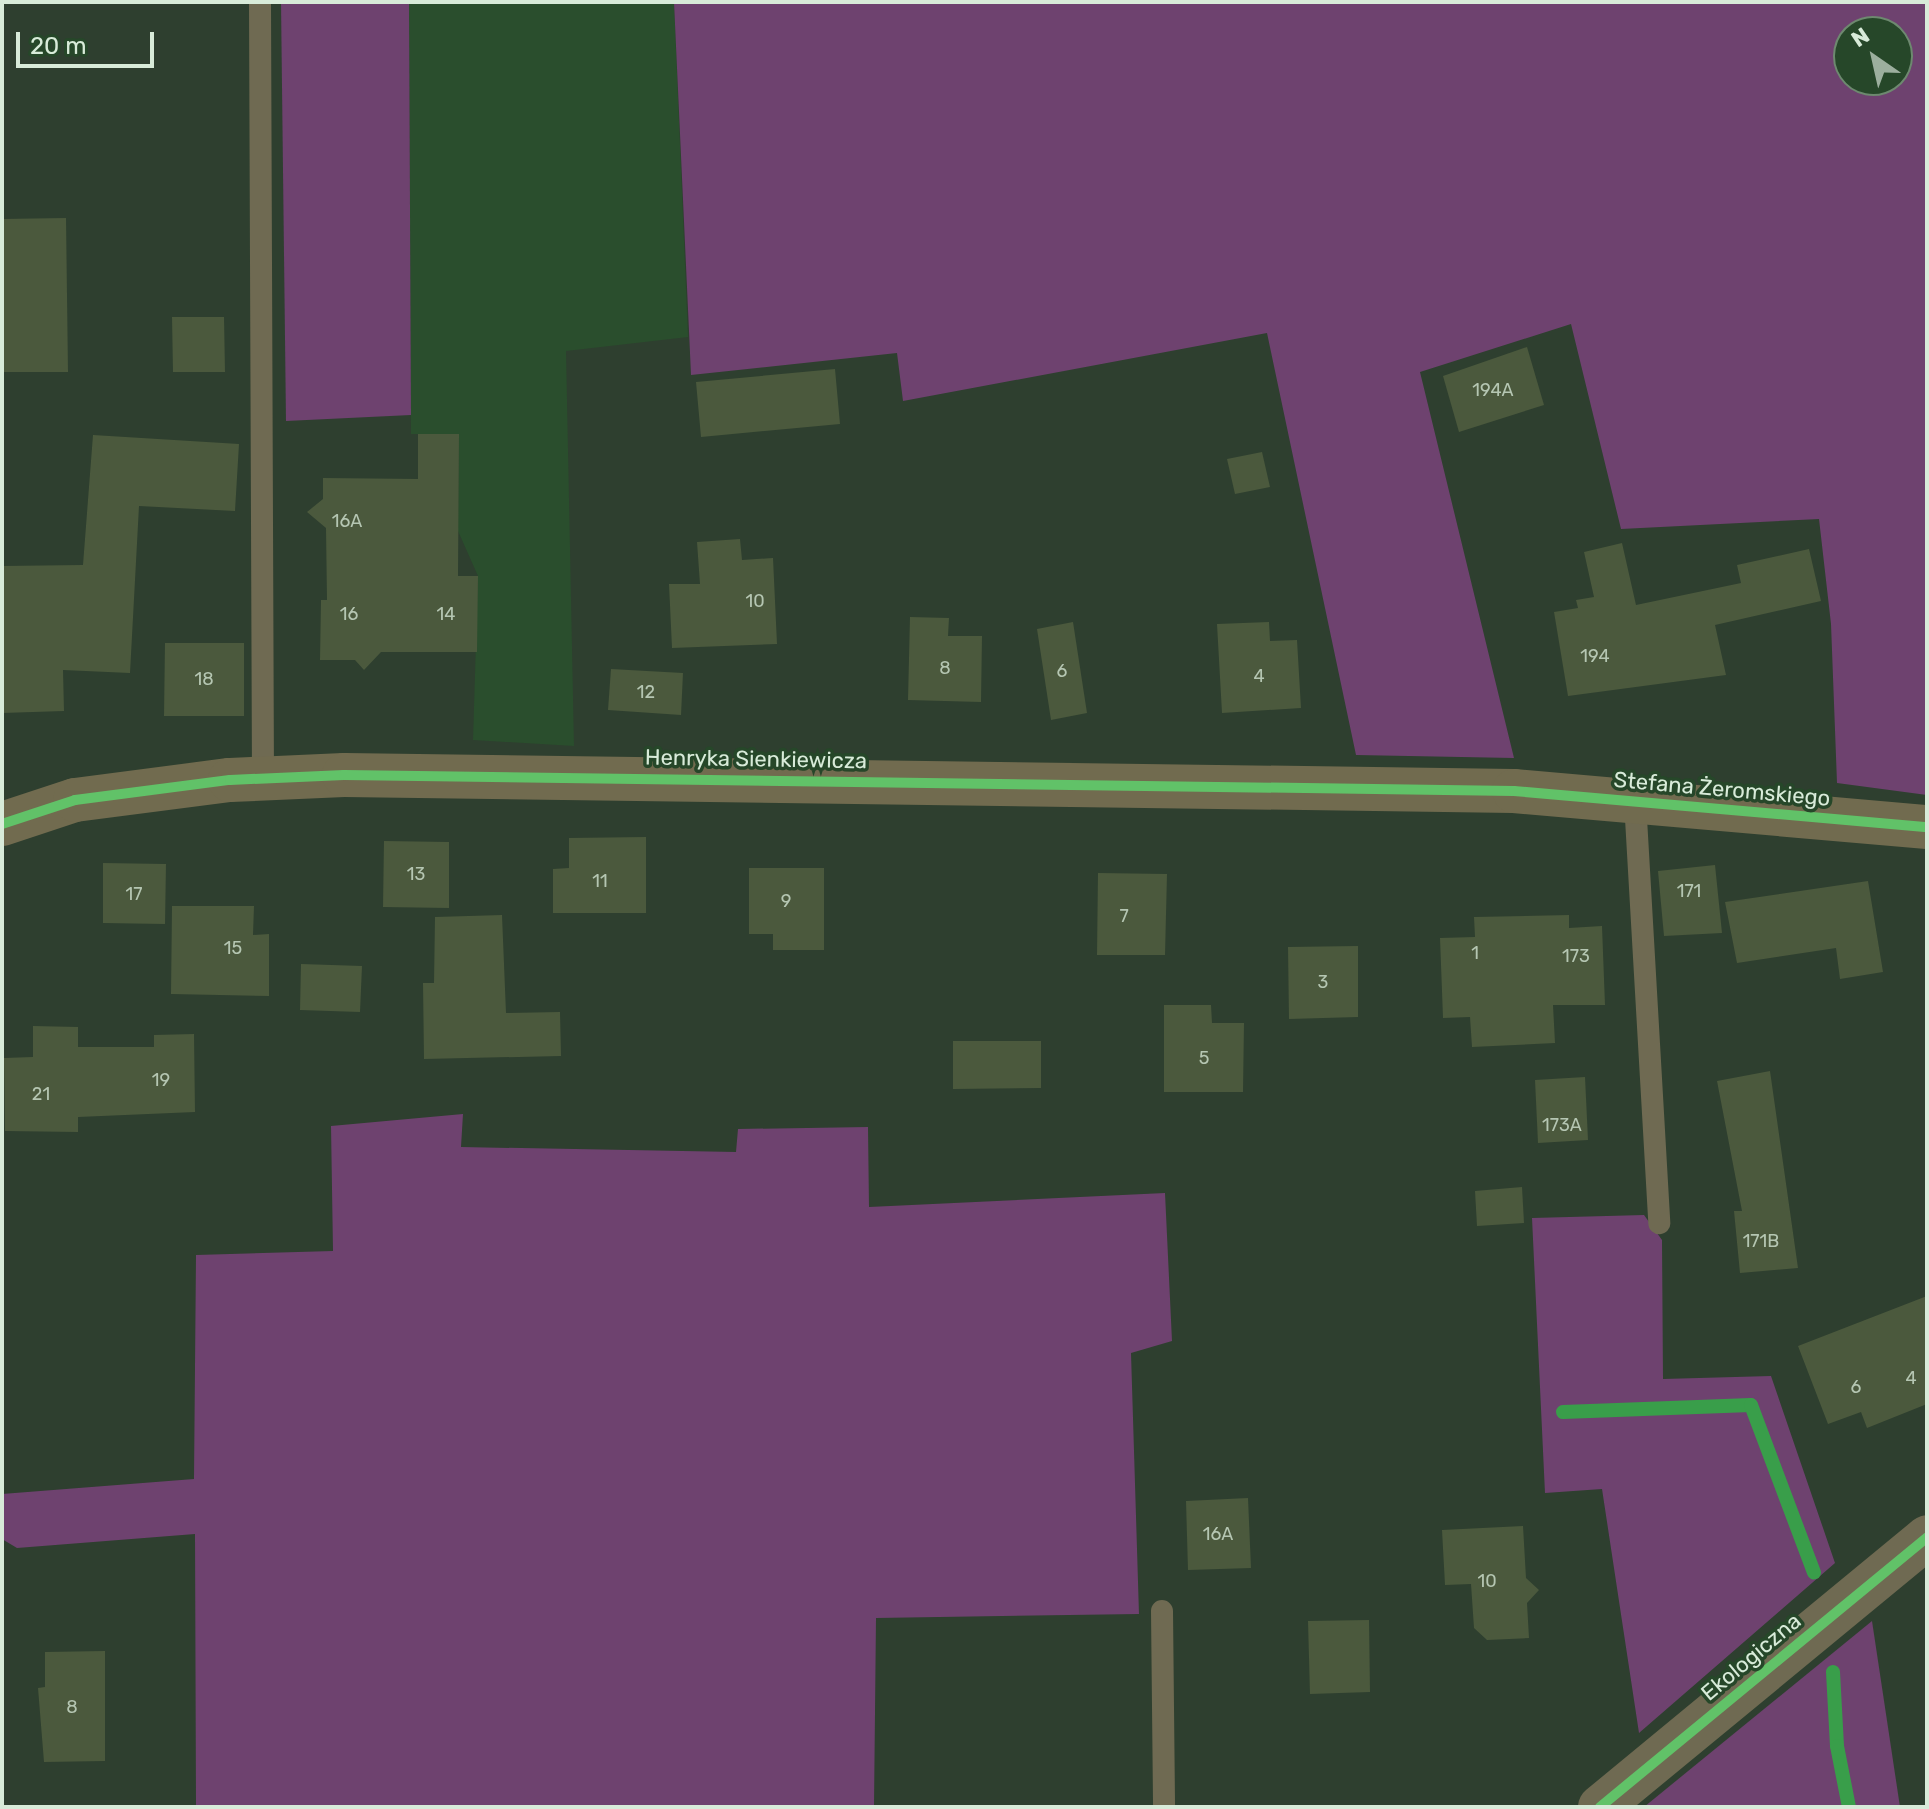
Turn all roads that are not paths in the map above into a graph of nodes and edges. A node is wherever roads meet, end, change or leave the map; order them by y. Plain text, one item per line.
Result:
1 (260, 2) edge
2 (263, 779) junction
3 (1514, 791) joint
4 (1635, 801) junction
5 (2, 824) edge
6 (1927, 827) edge
7 (1659, 1223) dead end
8 (1927, 1537) edge
9 (1162, 1611) dead end
10 (1164, 1807) edge
11 (1600, 1807) edge

1 - 2 lane
2 - 3 street, Henryka Sienkiewicza
2 - 5 street, Henryka Sienkiewicza
3 - 4 street, Stefana Żeromskiego
4 - 6 street, Stefana Żeromskiego
4 - 7 lane
8 - 11 street, Ekologiczna
9 - 10 lane

